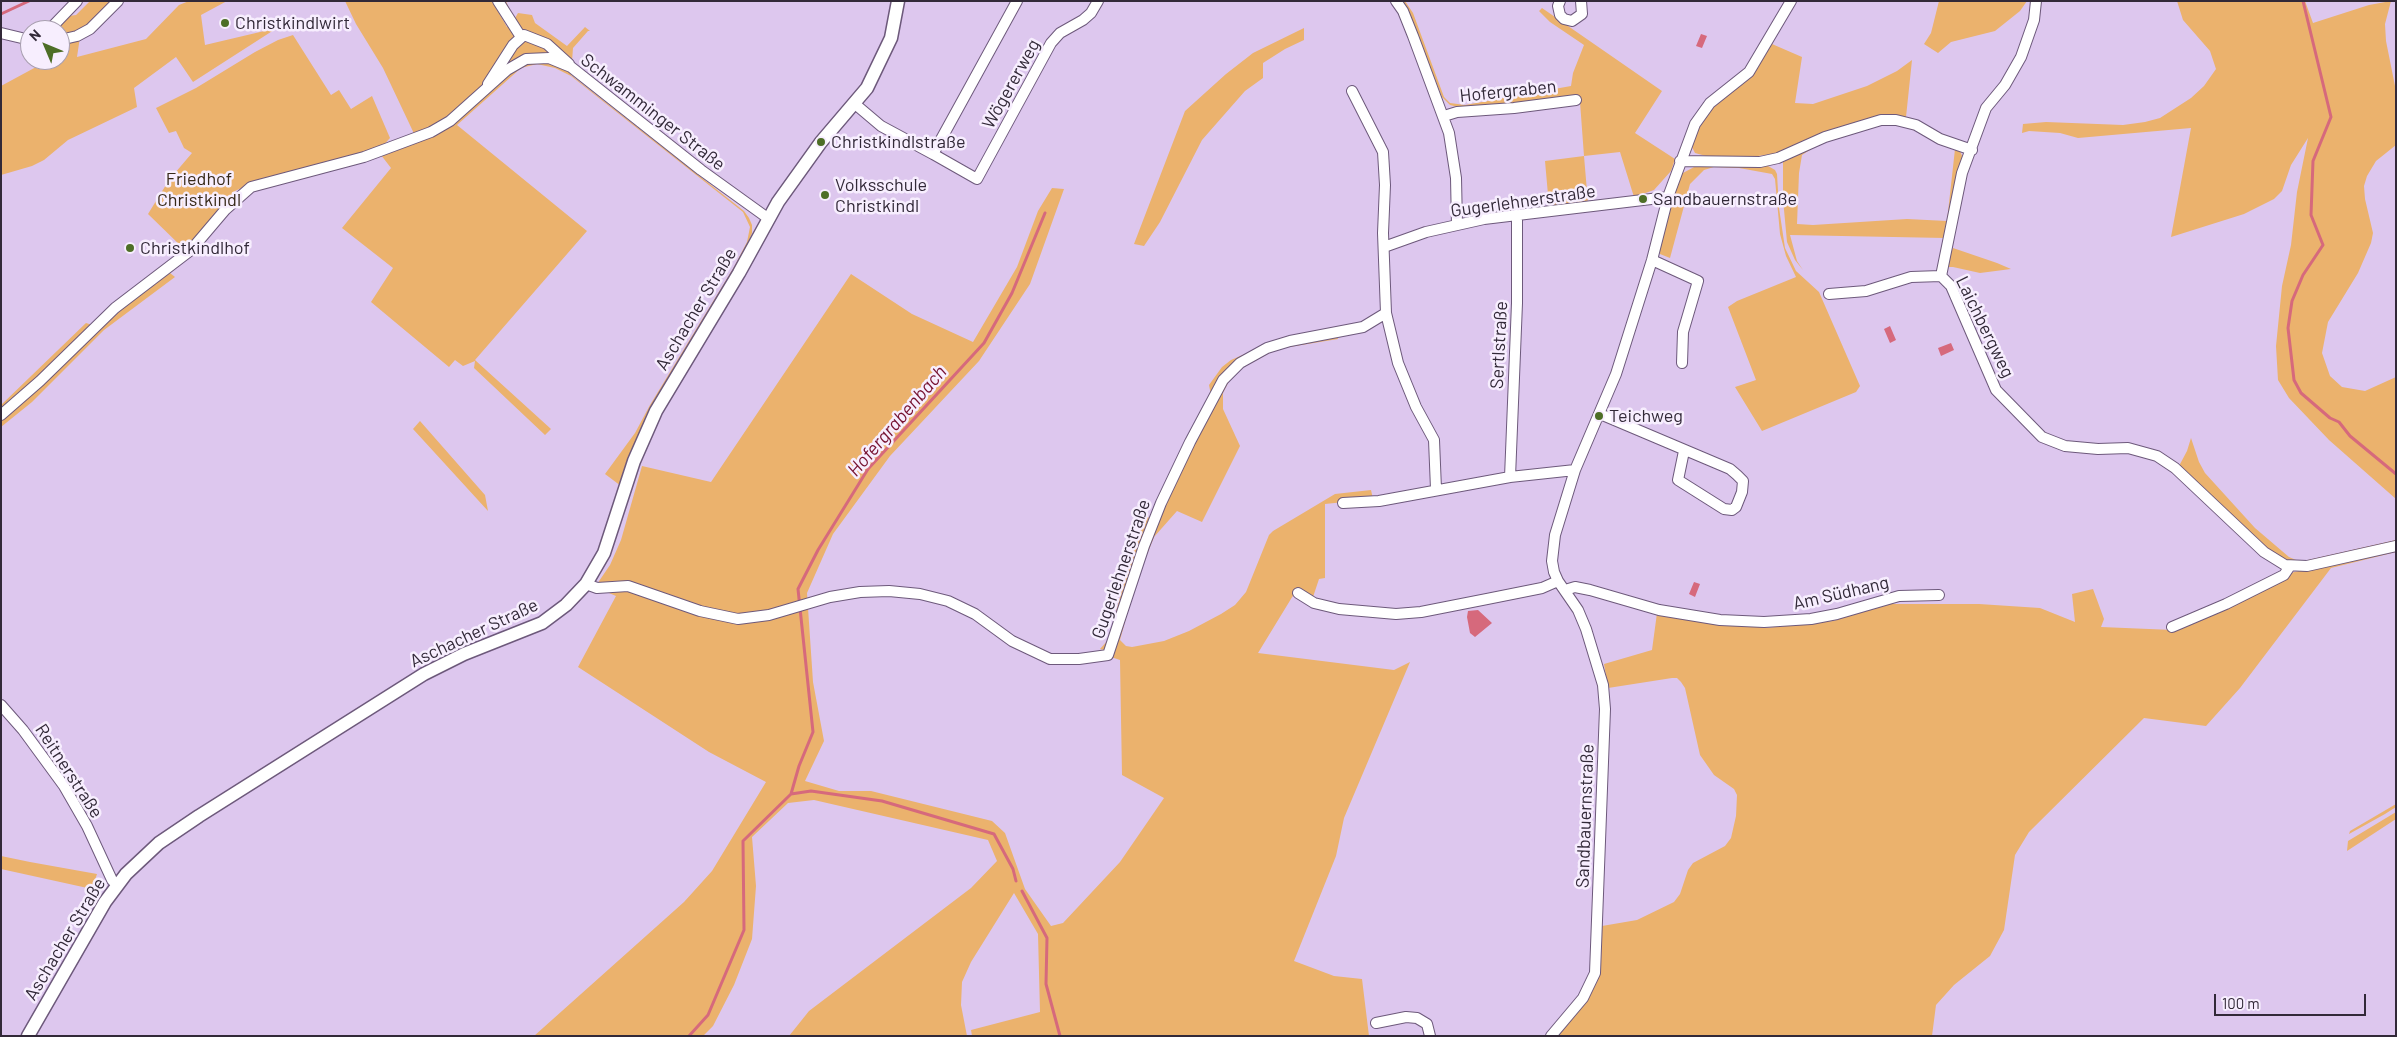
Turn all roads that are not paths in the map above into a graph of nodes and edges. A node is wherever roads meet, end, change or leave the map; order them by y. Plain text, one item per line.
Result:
1 (77, 1) edge
2 (118, 1) edge
3 (498, 1) edge
4 (898, 1) edge
5 (1018, 1) edge
6 (1098, 1) edge
7 (1396, 1) edge
8 (1560, 1) edge
9 (1581, 1) edge
10 (1791, 1) edge
11 (2036, 1) edge
12 (59, 20) edge
13 (1, 34) edge
14 (521, 37) junction
15 (20, 38) edge
16 (70, 38) edge
17 (571, 67) junction
18 (485, 91) junction
19 (1352, 91) dead end
20 (1576, 100) dead end
21 (855, 104) junction
22 (1444, 116) junction
23 (1972, 150) junction
24 (933, 154) junction
25 (1680, 161) junction
26 (1668, 197) junction
27 (1517, 214) junction
28 (769, 219) junction
29 (1457, 225) junction
30 (1384, 247) junction
31 (1652, 260) junction
32 (1941, 276) junction
33 (1829, 294) dead end
34 (1386, 313) junction
35 (1682, 363) dead end
36 (1600, 414) junction
37 (1, 415) edge
38 (1684, 451) junction
39 (1575, 470) junction
40 (1510, 477) junction
41 (1436, 489) junction
42 (1343, 503) dead end
43 (2396, 546) edge
44 (2290, 566) junction
45 (1558, 581) junction
46 (586, 584) junction
47 (1565, 590) junction
48 (1298, 593) dead end
49 (1939, 595) dead end
50 (2172, 627) dead end
51 (1, 705) edge
52 (117, 884) junction
53 (1376, 1023) dead end
54 (28, 1036) edge
55 (1430, 1036) edge
56 (1551, 1036) edge

1 - 12 street
2 - 16 street
3 - 14 street
4 - 21 street, Aschacher Straße
5 - 24 street, Wögererweg
6 - 24 street, Wögererweg
7 - 22 street, Hofergraben
8 - 9 street
10 - 25 street, Sandbauernstraße
11 - 23 street, Laichbergweg
13 - 15 street
14 - 17 street
14 - 18 street
17 - 18 street, Schwamminger Straße
17 - 28 street, Schwamminger Straße
18 - 37 street, Schwamminger Straße
19 - 30 street
20 - 22 street, Hofergraben
21 - 24 street, Wögererweg
21 - 28 street, Aschacher Straße
22 - 29 street, Hofergraben
23 - 25 street
23 - 32 street, Laichbergweg
25 - 26 street, Sandbauernstraße
26 - 27 street, Gugerlehnerstraße
26 - 31 street, Sandbauernstraße
27 - 29 street, Gugerlehnerstraße
27 - 40 street, Sertlstraße
28 - 46 street, Aschacher Straße
29 - 30 street, Gugerlehnerstraße
30 - 34 street
31 - 35 street
31 - 36 street, Sandbauernstraße
32 - 33 street
32 - 44 street, Laichbergweg
34 - 41 street
34 - 46 street, Gugerlehnerstraße
36 - 38 street
36 - 39 street, Sandbauernstraße
38 - 38 street
39 - 40 street
39 - 45 street, Sandbauernstraße
40 - 41 street
41 - 42 street
43 - 44 street
44 - 50 street
45 - 47 street, Sandbauernstraße
45 - 48 street
46 - 52 street, Aschacher Straße
47 - 49 street, Am Südhang
47 - 56 street, Sandbauernstraße
51 - 52 street, Reitnerstraße
52 - 54 street, Aschacher Straße
53 - 55 street

